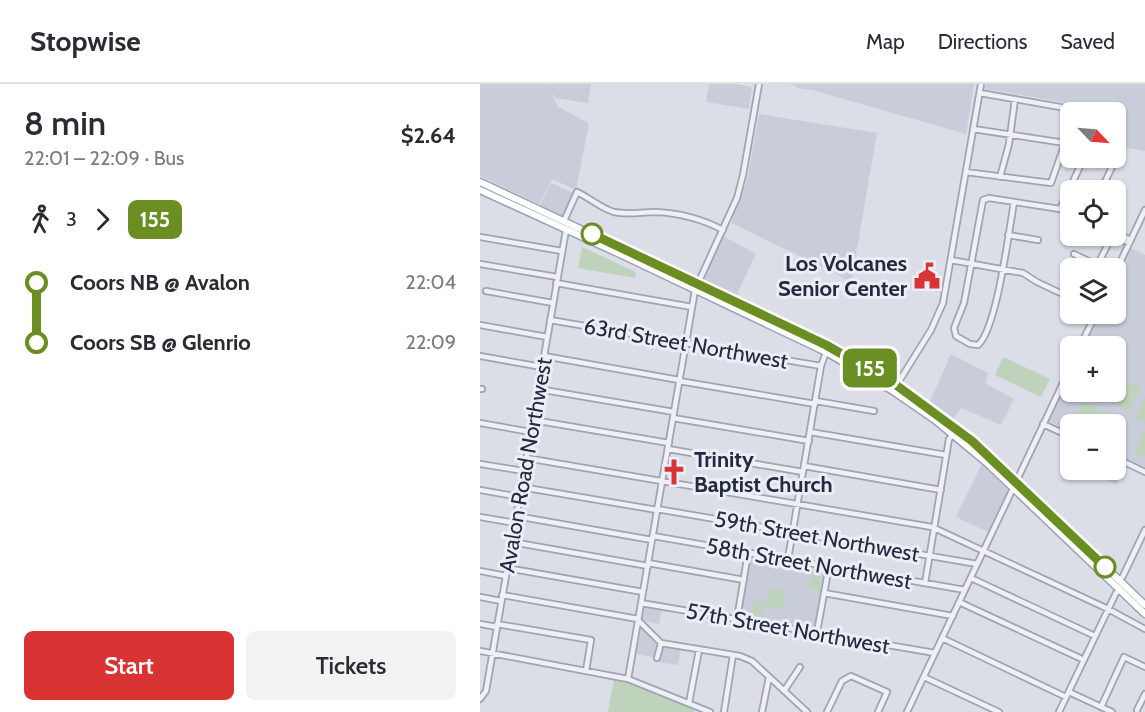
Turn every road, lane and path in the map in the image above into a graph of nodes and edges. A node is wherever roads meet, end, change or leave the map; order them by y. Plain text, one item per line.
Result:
1 (759, 84) edge
2 (981, 84) edge
3 (980, 93) junction
4 (1015, 99) junction
5 (1060, 107) edge
6 (973, 129) junction
7 (1010, 134) junction
8 (1060, 142) edge
9 (1060, 157) edge
10 (966, 172) junction
11 (1000, 177) junction
12 (482, 187) edge
13 (1014, 202) junction
14 (1060, 209) edge
15 (1145, 210) edge
16 (542, 217) junction
17 (564, 221) junction
18 (566, 230) junction
19 (723, 230) junction
20 (592, 234) junction
21 (1008, 235) junction
22 (480, 237) edge
23 (1038, 240) dead end
24 (1126, 240) edge
25 (1130, 241) junction
26 (562, 251) junction
27 (1074, 254) dead end
28 (1081, 258) edge
29 (1122, 258) edge
30 (951, 260) junction
31 (480, 264) edge
32 (970, 264) junction
33 (1002, 270) junction
34 (557, 280) junction
35 (696, 287) junction
36 (486, 291) dead end
37 (1060, 293) edge
38 (553, 303) junction
39 (692, 307) junction
40 (550, 320) junction
41 (480, 325) edge
42 (547, 336) junction
43 (686, 343) junction
44 (826, 349) junction
45 (480, 356) edge
46 (544, 357) junction
47 (822, 366) junction
48 (542, 367) junction
49 (679, 380) junction
50 (538, 388) junction
51 (894, 388) junction
52 (1060, 389) edge
53 (815, 403) junction
54 (874, 411) dead end
55 (674, 412) junction
56 (923, 412) junction
57 (673, 418) junction
58 (533, 420) junction
59 (945, 420) junction
60 (480, 423) edge
61 (1043, 424) junction
62 (531, 432) junction
63 (810, 432) junction
64 (1060, 432) edge
65 (954, 434) junction
66 (809, 441) junction
67 (972, 441) junction
68 (668, 446) junction
69 (946, 455) junction
70 (526, 458) junction
71 (1126, 463) edge
72 (480, 464) edge
73 (804, 469) junction
74 (524, 471) junction
75 (1145, 472) edge
76 (662, 481) junction
77 (1014, 484) junction
78 (521, 487) junction
79 (480, 490) edge
80 (941, 490) junction
81 (519, 497) junction
82 (798, 504) junction
83 (657, 510) junction
84 (516, 516) junction
85 (480, 517) edge
86 (515, 523) junction
87 (934, 528) junction
88 (1145, 530) edge
89 (793, 532) junction
90 (652, 538) junction
91 (512, 542) junction
92 (983, 550) junction
93 (748, 553) junction
94 (929, 555) junction
95 (788, 559) junction
96 (977, 564) junction
97 (648, 565) junction
98 (829, 566) junction
99 (507, 568) junction
100 (1099, 570) junction
101 (480, 571) edge
102 (506, 576) junction
103 (971, 578) junction
104 (744, 580) junction
105 (1120, 580) junction
106 (925, 582) junction
107 (965, 590) junction
108 (1120, 590) junction
109 (643, 592) junction
110 (824, 593) junction
111 (480, 597) edge
112 (502, 598) junction
113 (1138, 598) junction
114 (959, 602) junction
115 (641, 603) junction
116 (1145, 604) edge
117 (1108, 609) junction
118 (1145, 614) edge
119 (952, 615) junction
120 (737, 619) junction
121 (638, 620) junction
122 (480, 624) edge
123 (497, 626) junction
124 (1145, 629) edge
125 (817, 632) junction
126 (1095, 636) junction
127 (942, 638) junction
128 (661, 643) junction
129 (699, 650) junction
130 (480, 651) edge
131 (492, 653) junction
132 (935, 653) junction
133 (733, 655) junction
134 (657, 658) dead end
135 (1084, 660) junction
136 (1145, 666) edge
137 (800, 667) dead end
138 (586, 671) junction
139 (924, 676) junction
140 (769, 677) junction
141 (628, 679) junction
142 (784, 691) junction
143 (1145, 694) edge
144 (1068, 695) junction
145 (480, 699) edge
146 (689, 703) junction
147 (1101, 707) junction
148 (698, 710) edge
149 (1136, 711) edge
150 (710, 712) edge
151 (724, 712) edge
152 (762, 712) edge
153 (807, 712) edge
154 (827, 712) edge
155 (878, 712) edge
156 (908, 712) edge
157 (999, 712) edge
158 (1059, 712) edge
159 (1112, 712) edge

1 - 19 street
2 - 3 street
3 - 4 street
3 - 6 street
4 - 5 street
4 - 7 street
6 - 7 street
6 - 10 street
7 - 8 street
7 - 11 street
9 - 11 street
10 - 11 street
10 - 30 street
12 - 16 main road
12 - 17 main road
13 - 14 street
13 - 21 street
13 - 32 street
15 - 25 street
16 - 17 main road
16 - 18 main road
17 - 19 street
17 - 20 main road
18 - 20 main road
18 - 26 street, Avalon Road Northwest
18 - 35 main road
19 - 35 street
20 - 35 main road
21 - 23 street
21 - 33 street
22 - 26 street
24 - 25 street
25 - 29 street
26 - 34 street, Avalon Road Northwest
27 - 28 street
30 - 32 street
30 - 51 street
31 - 34 street
32 - 33 street
32 - 33 street
33 - 37 street
34 - 38 street, Avalon Road Northwest
34 - 39 street
35 - 39 street
35 - 44 main road
35 - 44 main road
36 - 38 street
38 - 40 street, Avalon Road Northwest
39 - 43 street
40 - 42 street, Avalon Road Northwest
40 - 43 street, 63rd Street Northwest
41 - 42 street
42 - 46 street, Avalon Road Northwest
43 - 47 street, 63rd Street Northwest
43 - 49 street
44 - 47 street
44 - 51 main road
44 - 51 main road
45 - 48 street
46 - 48 street, Avalon Road Northwest
46 - 49 street
47 - 53 street
48 - 50 street, Avalon Road Northwest
49 - 53 street
49 - 55 street
50 - 55 street
50 - 58 street, Avalon Road Northwest
51 - 56 main road
51 - 59 main road
52 - 61 street
53 - 54 street
53 - 63 street
55 - 57 street
56 - 59 main road
56 - 65 main road
57 - 66 street
57 - 68 street
58 - 62 street, Avalon Road Northwest
58 - 68 street
59 - 67 main road
60 - 62 street
61 - 64 street
61 - 77 street
62 - 70 street, Avalon Road Northwest
63 - 66 street
63 - 69 street
65 - 67 main road
65 - 69 street
65 - 77 main road
66 - 73 street
67 - 77 main road
68 - 73 street
68 - 76 street
69 - 80 street
70 - 74 street, Avalon Road Northwest
70 - 76 street
71 - 75 street
72 - 74 street
73 - 80 street
73 - 82 street
74 - 78 street, Avalon Road Northwest
76 - 82 street
76 - 83 street
77 - 92 street
77 - 100 main road
77 - 105 main road
78 - 81 street, Avalon Road Northwest
78 - 83 street, 59th Street Northwest
79 - 81 street
80 - 87 street
81 - 84 street, Avalon Road Northwest
82 - 87 street
82 - 89 street
83 - 89 street, 59th Street Northwest
83 - 90 street
84 - 86 street, Avalon Road Northwest
84 - 90 street, 58th Street Northwest
85 - 86 street
86 - 91 street, Avalon Road Northwest
87 - 92 street
87 - 94 street
88 - 105 street
89 - 94 street, 59th Street Northwest
89 - 95 street
90 - 93 street, 58th Street Northwest
90 - 97 street
91 - 97 street
91 - 99 street, Avalon Road Northwest
92 - 96 street
92 - 117 street
93 - 95 street, 58th Street Northwest
93 - 104 street
94 - 96 street, 59th Street Northwest
94 - 106 street
95 - 98 street, 58th Street Northwest
96 - 103 street
97 - 104 street
97 - 109 street
98 - 106 street, 58th Street Northwest
98 - 110 street
99 - 102 street, Avalon Road Northwest
99 - 109 street
100 - 105 main road
100 - 108 main road
101 - 102 street
102 - 112 street, Avalon Road Northwest
103 - 107 street
103 - 126 street
104 - 120 street
105 - 113 main road
106 - 107 street, 58th Street Northwest
107 - 114 street
108 - 113 main road
108 - 117 street
108 - 118 main road
109 - 115 street
110 - 119 street
110 - 125 street
111 - 112 street
112 - 121 street
112 - 123 street, Avalon Road Northwest
113 - 116 main road
114 - 119 street
114 - 135 street
115 - 120 street, 57th Street Northwest
115 - 121 street
117 - 124 street
117 - 126 street
119 - 127 street
120 - 125 street, 57th Street Northwest
121 - 128 street
121 - 141 street
122 - 123 street
123 - 131 street, Avalon Road Northwest
123 - 138 street
125 - 132 street, 57th Street Northwest
126 - 135 street
127 - 132 street
127 - 144 street
128 - 129 street
128 - 134 street
129 - 133 street
129 - 146 street
130 - 131 street
131 - 138 street
131 - 145 street, Avalon Road Northwest
132 - 139 street
133 - 140 street
133 - 151 street
135 - 144 street
136 - 147 street
137 - 142 street
138 - 141 street
139 - 156 street
139 - 157 street
140 - 142 street
140 - 152 street
141 - 146 street
142 - 153 street
143 - 149 street
144 - 147 street
144 - 158 street
146 - 148 street
147 - 159 street
148 - 150 street
154 - 155 street

